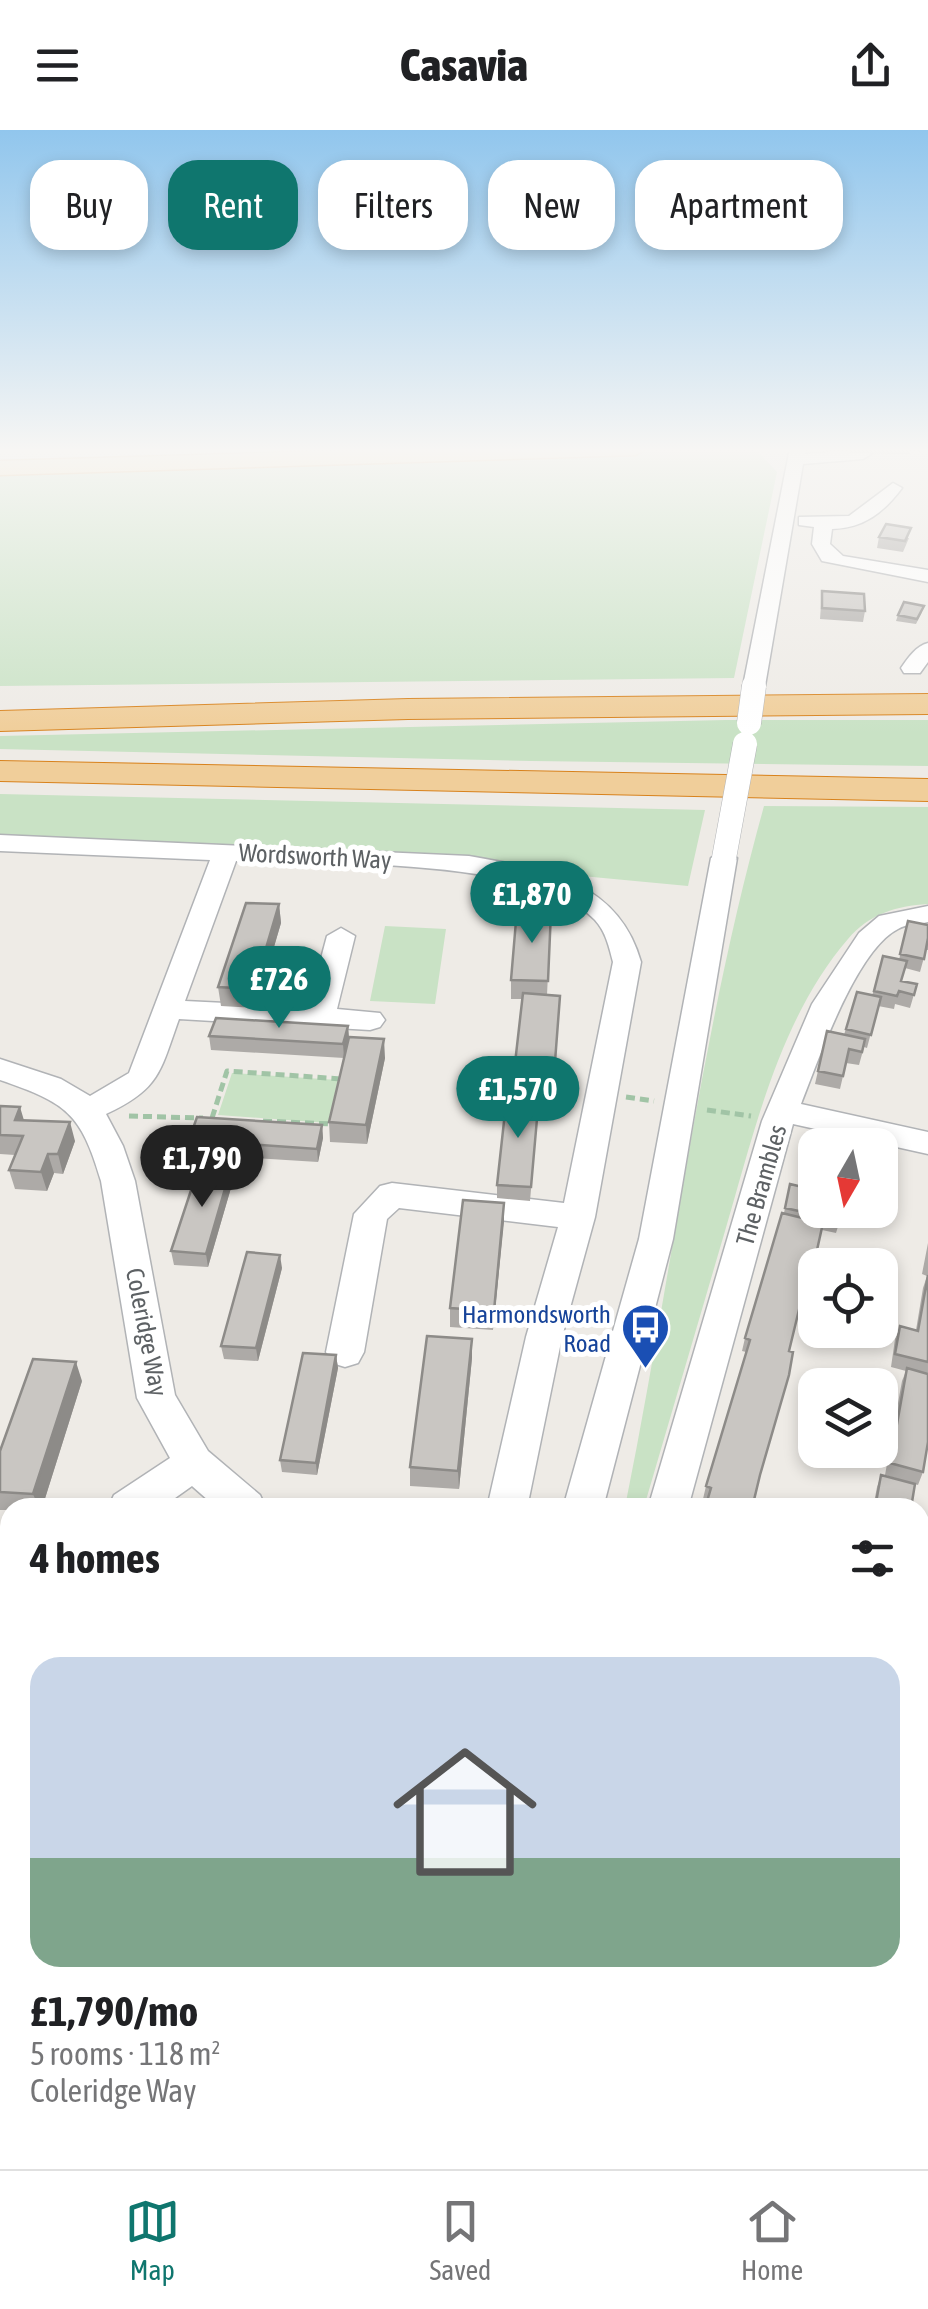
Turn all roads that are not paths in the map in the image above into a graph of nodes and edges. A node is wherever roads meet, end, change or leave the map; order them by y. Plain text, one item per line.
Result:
1 (781, 543) edge
2 (820, 543) edge
3 (928, 576) edge
4 (928, 649) edge
5 (912, 668) dead end
6 (928, 704) edge
7 (0, 721) edge
8 (0, 772) edge
9 (928, 790) edge
10 (0, 843) edge
11 (226, 852) junction
12 (928, 914) edge
13 (341, 936) dead end
14 (167, 1009) junction
15 (320, 1017) junction
16 (370, 1020) dead end
17 (1, 1070) edge
18 (89, 1113) junction
19 (780, 1116) junction
20 (928, 1144) edge
21 (578, 1217) junction
22 (344, 1352) dead end
23 (194, 1464) junction
24 (143, 1498) edge
25 (234, 1498) edge
26 (509, 1498) edge
27 (586, 1498) edge
28 (671, 1498) edge

1 - 27 street, bridge
2 - 3 street
4 - 5 street
6 - 7 highway
8 - 9 highway
10 - 11 street, Wordsworth Way
11 - 14 street
11 - 21 street, Wordsworth Way
12 - 19 street, The Brambles
13 - 15 street
14 - 15 street
14 - 18 street
15 - 16 street
17 - 18 street
18 - 23 street, Coleridge Way
19 - 20 street
19 - 28 street, The Brambles
21 - 22 street
21 - 26 street, Wordsworth Way
23 - 24 street
23 - 25 street, Coleridge Way

